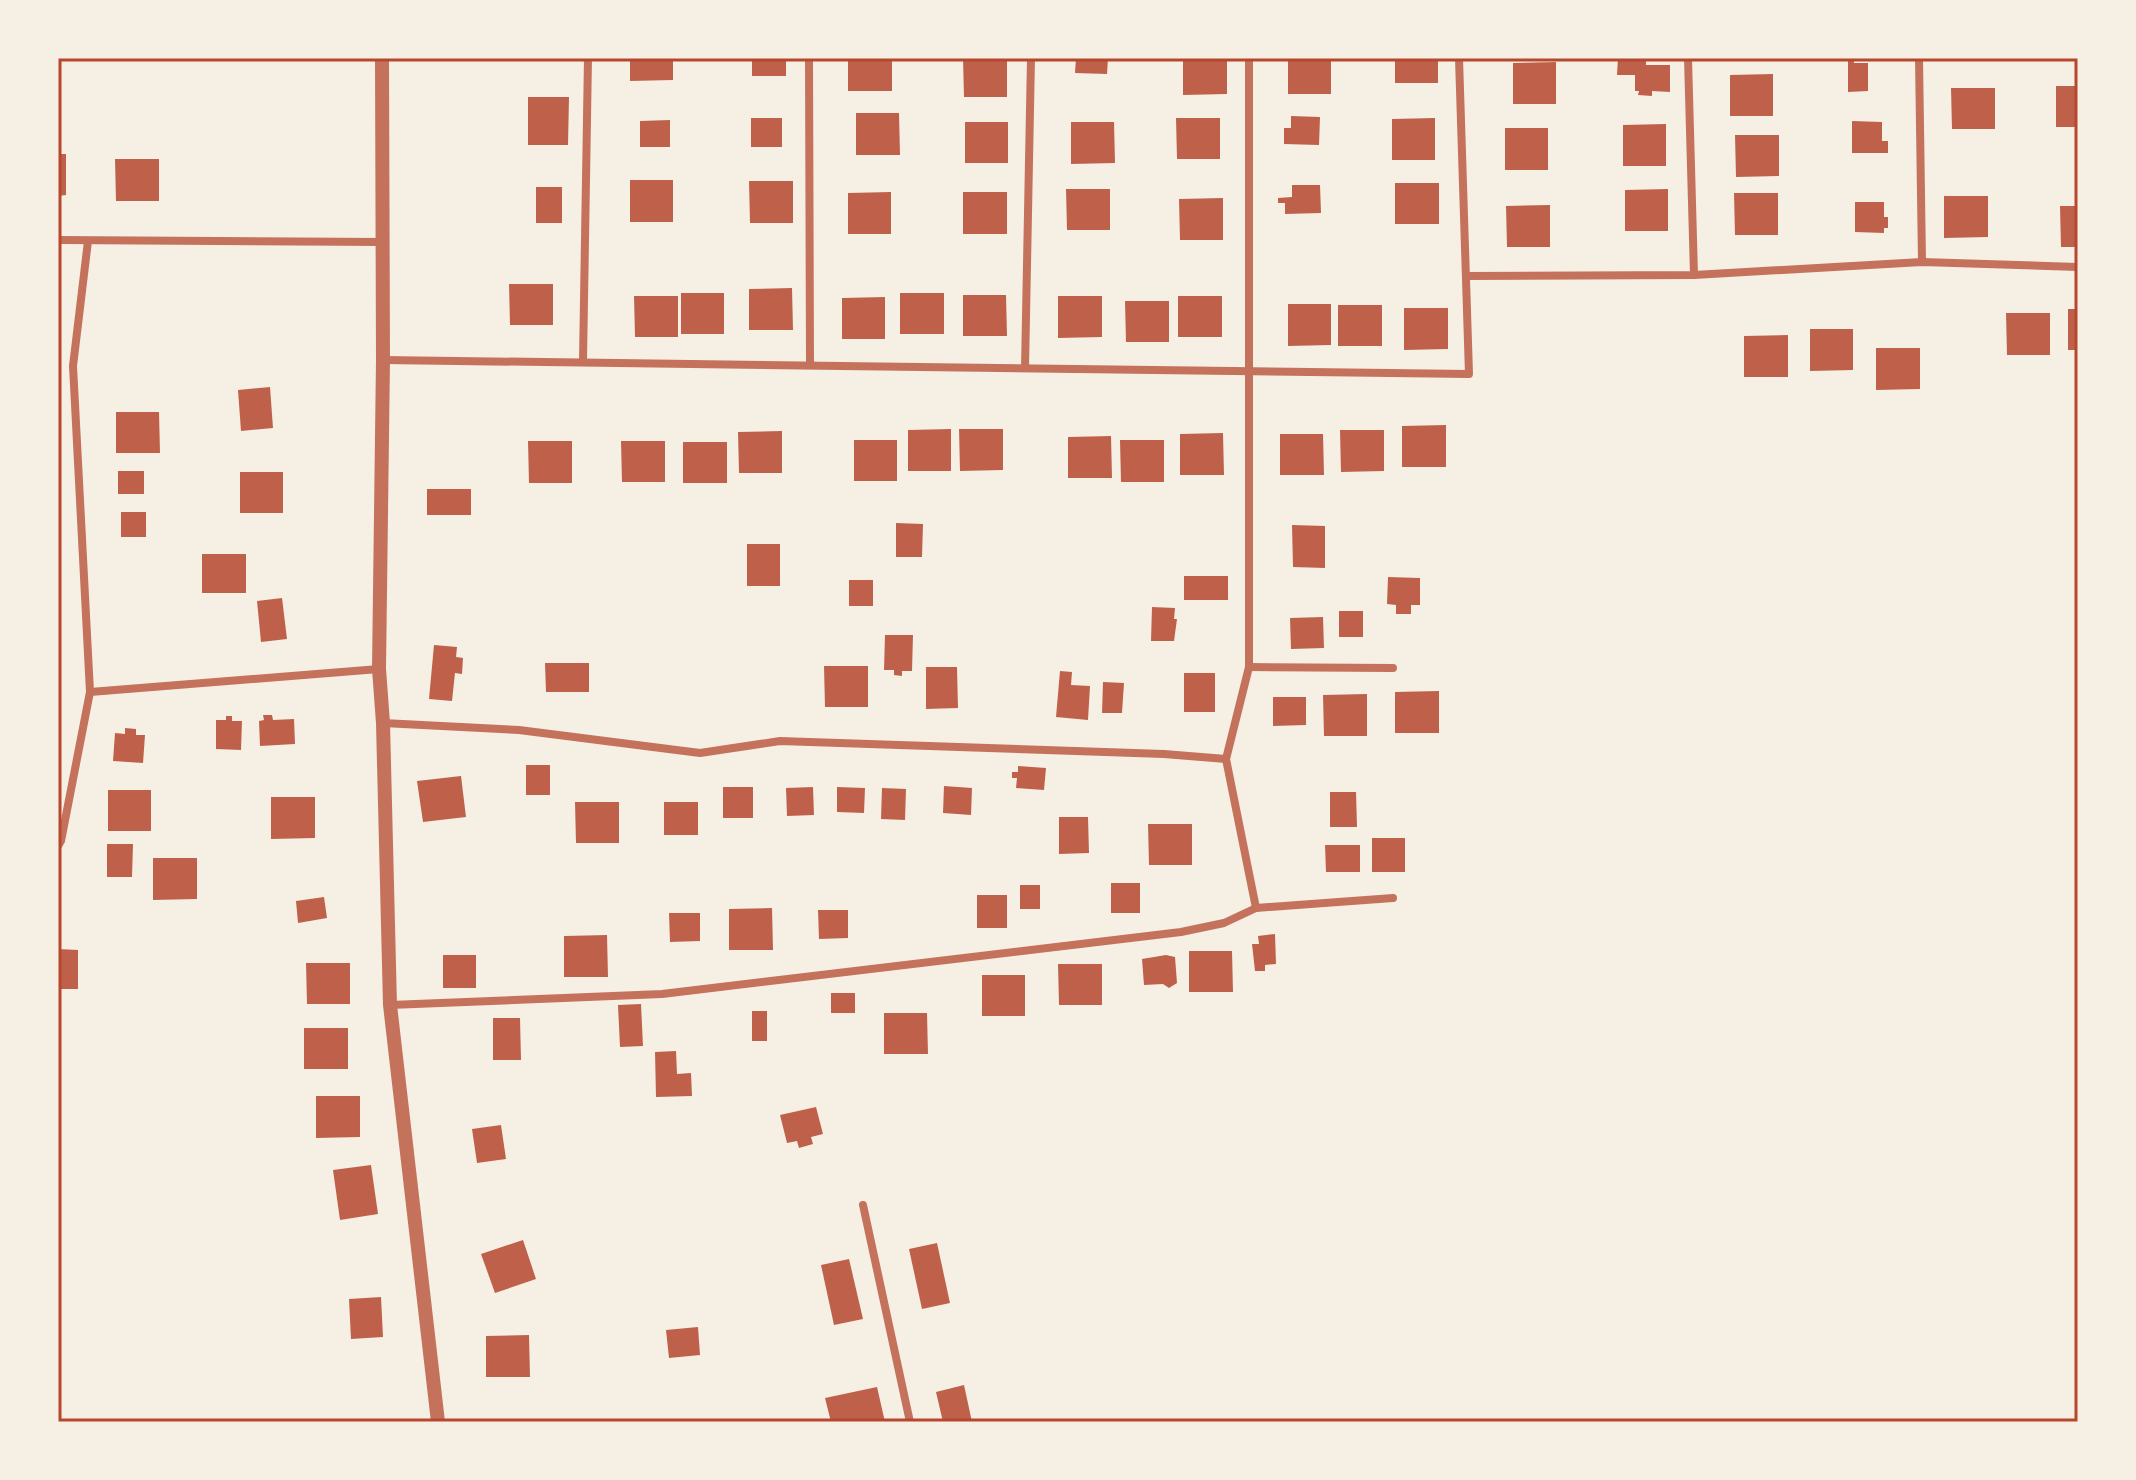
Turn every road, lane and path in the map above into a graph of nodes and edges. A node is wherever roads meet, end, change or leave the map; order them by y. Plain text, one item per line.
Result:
1 (382, 58) edge
2 (588, 58) edge
3 (809, 58) edge
4 (1031, 58) edge
5 (1249, 58) edge
6 (1459, 58) edge
7 (1688, 58) edge
8 (1919, 58) edge
9 (58, 240) edge
10 (88, 241) junction
11 (383, 242) junction
12 (1922, 262) junction
13 (2078, 267) edge
14 (1694, 275) junction
15 (1466, 276) junction
16 (383, 360) junction
17 (583, 361) junction
18 (810, 365) junction
19 (1025, 368) junction
20 (1250, 371) junction
21 (1249, 667) junction
22 (1393, 668) dead end
23 (379, 669) junction
24 (90, 692) junction
25 (383, 723) junction
26 (1226, 759) junction
27 (58, 846) edge
28 (1393, 898) dead end
29 (1256, 908) junction
30 (390, 1005) junction
31 (863, 1205) dead end
32 (438, 1422) edge
33 (910, 1422) edge

1 - 11 street
2 - 17 street
3 - 18 street
4 - 19 street
5 - 20 street
6 - 15 street
7 - 14 street
8 - 12 street
9 - 10 street
10 - 11 street
10 - 24 street
11 - 16 street
12 - 13 street
12 - 14 street
14 - 15 street
15 - 20 street
16 - 17 street
16 - 23 street
17 - 18 street
18 - 19 street
19 - 20 street
20 - 21 street
21 - 22 street
21 - 26 street
23 - 24 street
23 - 25 street
24 - 27 street
25 - 26 street
25 - 30 street
26 - 29 street
28 - 29 street
29 - 30 street
30 - 32 street
31 - 33 street

